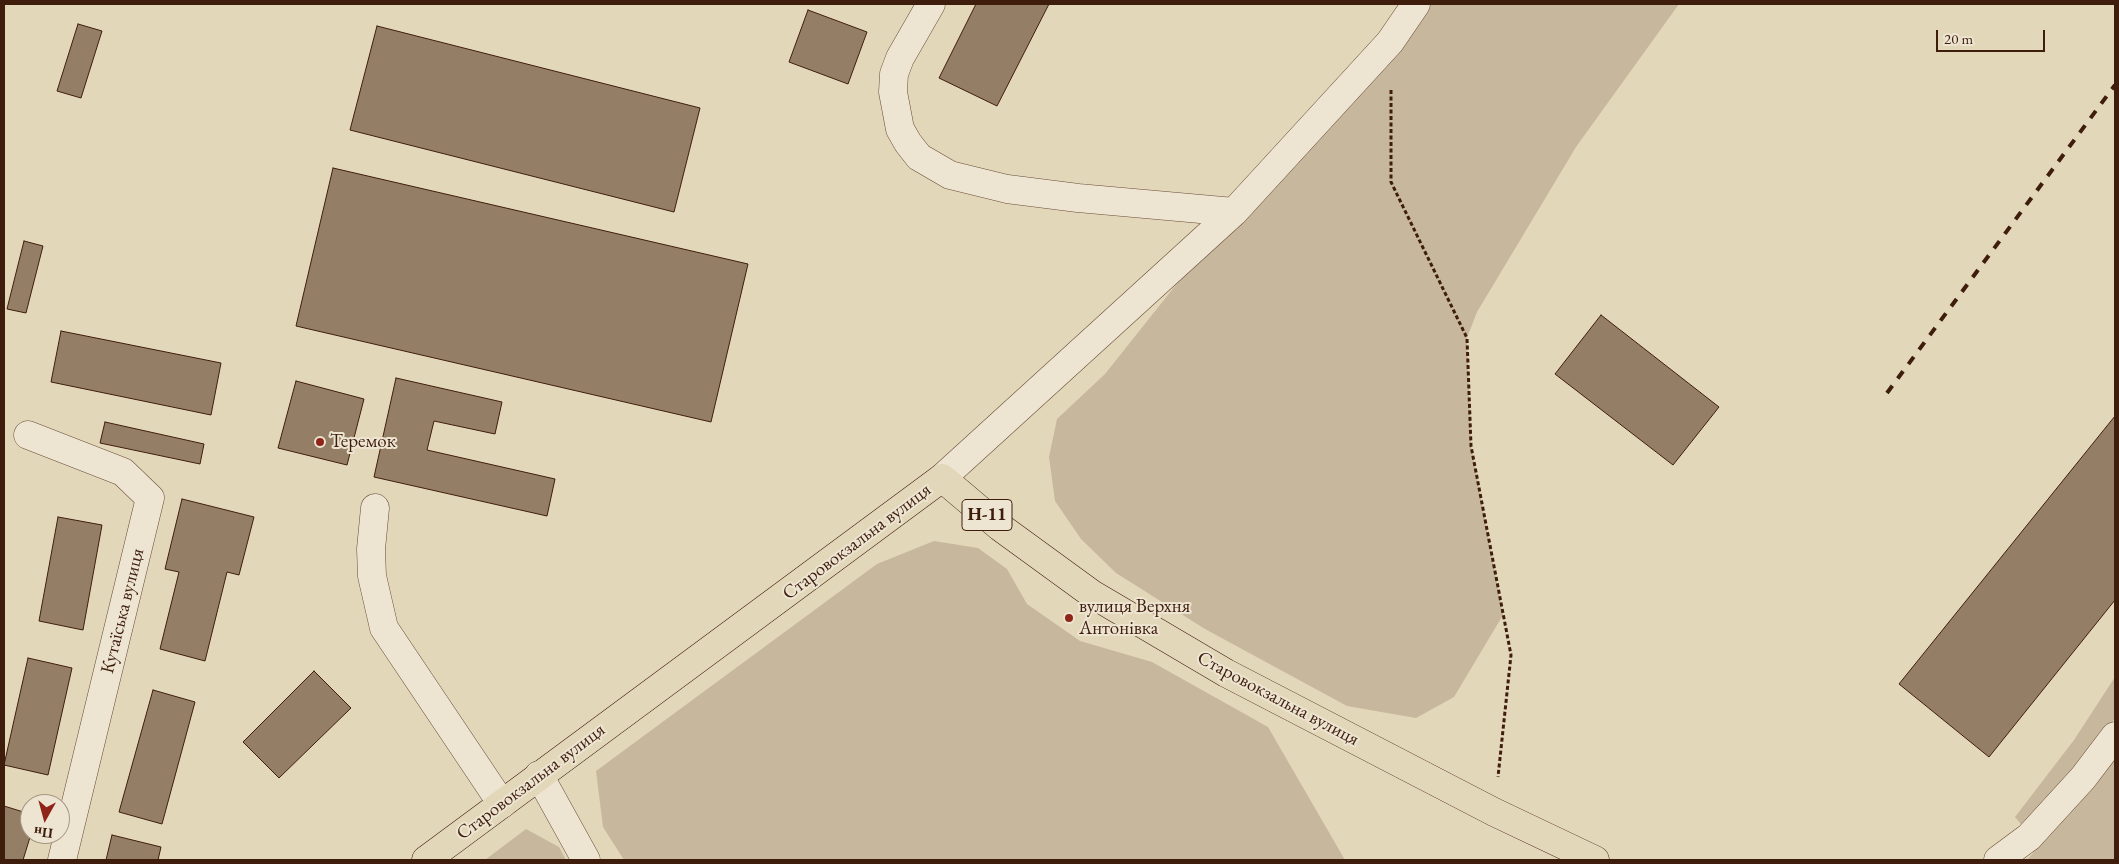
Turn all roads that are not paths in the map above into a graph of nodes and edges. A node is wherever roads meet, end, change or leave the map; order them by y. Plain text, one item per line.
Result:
1 (931, 4) edge
2 (1416, 4) edge
3 (1234, 212) junction
4 (28, 435) dead end
5 (942, 478) junction
6 (375, 508) dead end
7 (2115, 736) edge
8 (540, 775) junction
9 (502, 804) junction
10 (62, 860) edge
11 (426, 860) edge
12 (586, 860) edge
13 (1595, 860) edge
14 (1998, 860) edge

1 - 3 street
2 - 3 street
3 - 5 street
4 - 10 street, Кутаїська вулиця
5 - 8 main road, Старовокзальна вулиця
5 - 13 main road, Старовокзальна вулиця / Н-11
6 - 9 street
7 - 14 street
8 - 9 main road, Старовокзальна вулиця
8 - 12 street
9 - 11 main road, Старовокзальна вулиця

